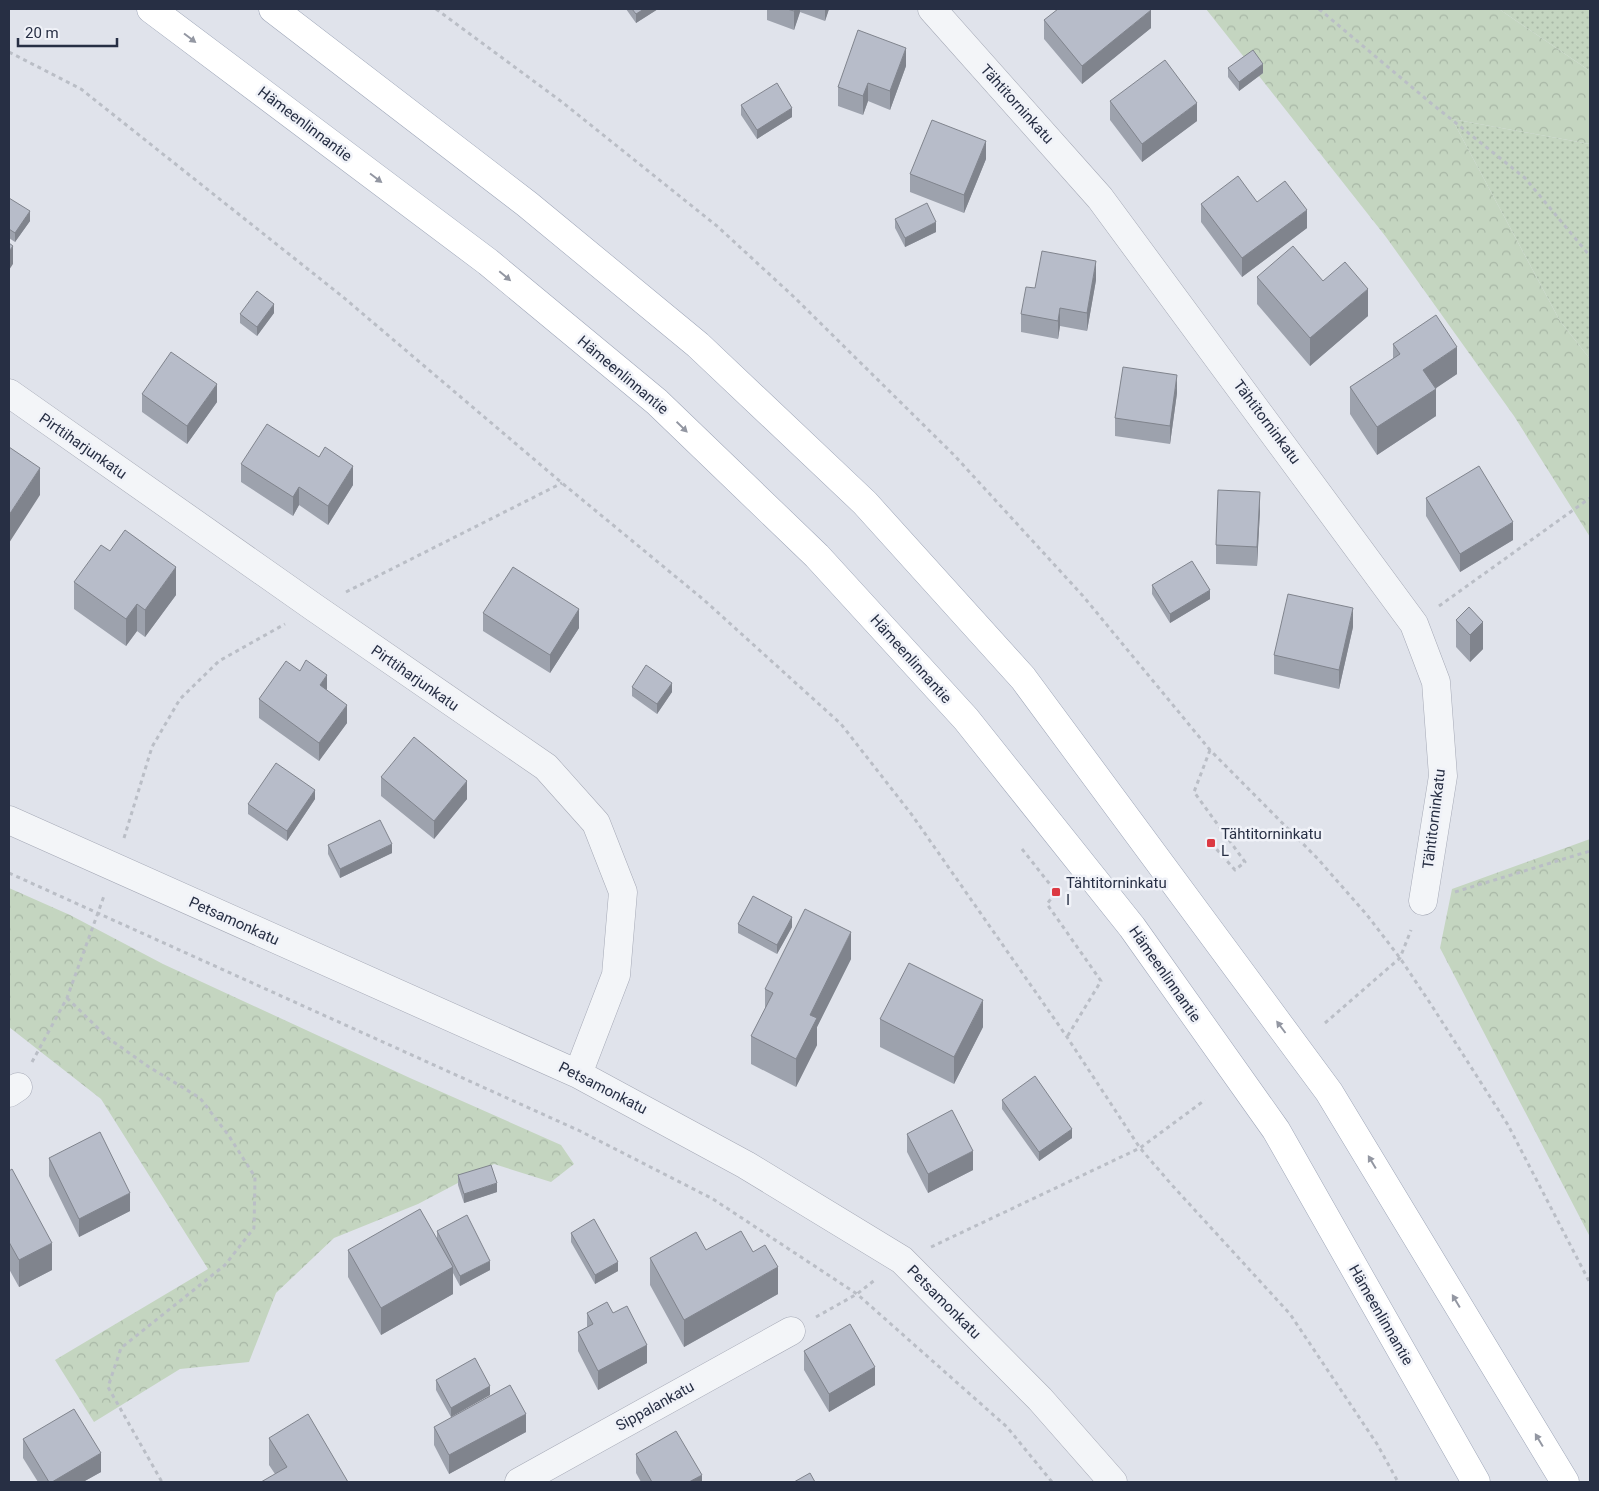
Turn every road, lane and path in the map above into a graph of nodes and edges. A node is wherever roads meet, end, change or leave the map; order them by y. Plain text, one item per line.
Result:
1 (151, 9) edge
2 (273, 9) edge
3 (436, 9) edge
4 (932, 9) edge
5 (1319, 9) edge
6 (9, 52) edge
7 (1590, 256) edge
8 (9, 393) edge
9 (562, 483) junction
10 (1590, 498) edge
11 (315, 608) junction
12 (1414, 624) junction
13 (1210, 750) junction
14 (9, 820) edge
15 (1210, 843) dead end
16 (1022, 850) dead end
17 (1590, 851) edge
18 (114, 868) junction
19 (9, 873) edge
20 (1424, 901) junction
21 (97, 913) junction
22 (1400, 958) junction
23 (67, 998) junction
24 (1325, 1023) dead end
25 (1067, 1037) junction
26 (578, 1074) junction
27 (14, 1090) edge
28 (1205, 1100) dead end
29 (1140, 1148) junction
30 (902, 1260) junction
31 (1590, 1283) edge
32 (857, 1294) junction
33 (791, 1331) joint
34 (162, 1482) edge
35 (519, 1482) edge
36 (1052, 1482) edge
37 (1113, 1482) edge
38 (1398, 1482) edge
39 (1476, 1482) edge
40 (1564, 1482) edge

1 -> 39 main road, Hämeenlinnantie
40 -> 2 main road
3 - 13 path
4 - 12 street, Tähtitorninkatu
5 - 7 path
6 - 9 path
8 - 11 street, Pirttiharjunkatu
9 - 11 path
9 - 25 path
10 - 12 path
11 - 18 path
11 - 26 street, Pirttiharjunkatu
12 - 20 street, Tähtitorninkatu
13 - 15 path
13 - 22 path
14 - 18 street, Petsamonkatu
16 - 25 path
17 - 20 path
18 - 26 street, Petsamonkatu
19 - 21 path
20 - 22 path
21 - 23 path
21 - 32 path
22 - 24 path
22 - 31 path
23 - 27 path
23 - 34 path
25 - 29 path
26 - 30 street, Petsamonkatu
28 - 29 path
29 - 30 path
29 - 38 path
30 - 32 path
30 - 37 street, Petsamonkatu
32 - 33 path
32 - 36 path
33 - 35 street, Sippalankatu

